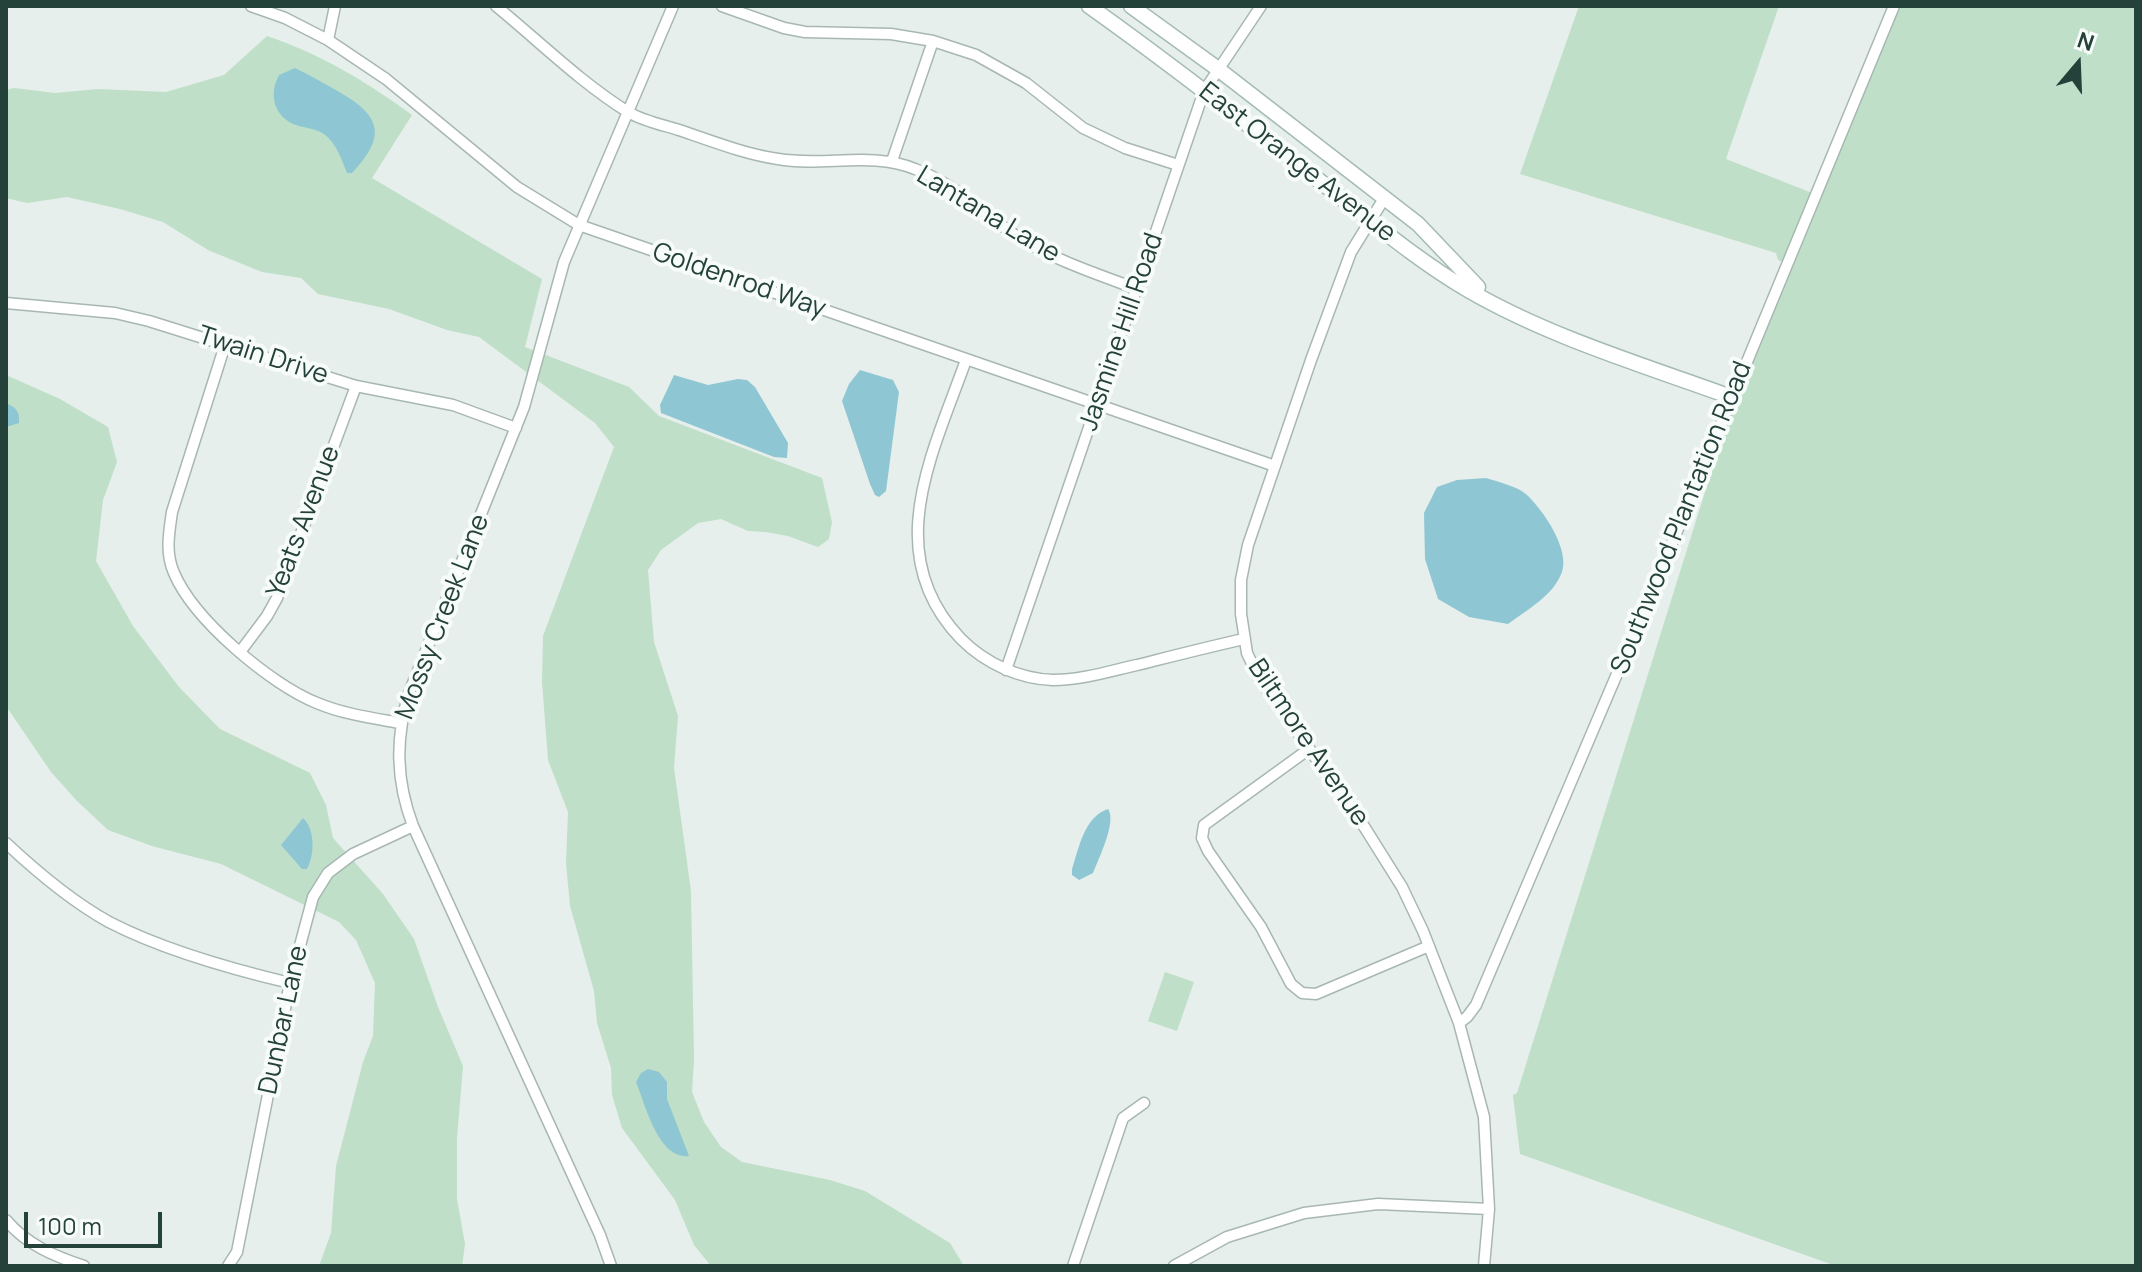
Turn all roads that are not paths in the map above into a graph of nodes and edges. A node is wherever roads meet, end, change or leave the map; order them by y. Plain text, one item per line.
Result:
1 (251, 6) edge
2 (335, 6) edge
3 (496, 6) edge
4 (673, 6) edge
5 (722, 6) edge
6 (1089, 6) edge
7 (1131, 6) edge
8 (1261, 6) edge
9 (1894, 6) edge
10 (328, 40) junction
11 (933, 41) junction
12 (1218, 69) junction
13 (1204, 91) junction
14 (627, 112) junction
15 (892, 161) junction
16 (1178, 165) junction
17 (1385, 197) junction
18 (1370, 220) junction
19 (579, 225) junction
20 (1137, 289) junction
21 (6, 303) edge
22 (1510, 312) junction
23 (225, 345) junction
24 (966, 360) junction
25 (356, 386) junction
26 (1731, 397) junction
27 (1097, 405) junction
28 (516, 428) junction
29 (1275, 466) junction
30 (1244, 639) junction
31 (240, 652) junction
32 (1006, 670) junction
33 (400, 723) junction
34 (1309, 749) junction
35 (413, 826) junction
36 (6, 843) edge
37 (1429, 946) junction
38 (290, 983) junction
39 (1459, 1023) junction
40 (1144, 1103) dead end
41 (1489, 1209) junction
42 (6, 1220) edge
43 (84, 1266) edge
44 (228, 1266) edge
45 (611, 1266) edge
46 (1073, 1266) edge
47 (1174, 1266) edge
48 (1484, 1266) edge

1 - 10 street, Goldenrod Way
2 - 10 street
3 - 14 street, Lantana Lane
4 - 14 street, Mossy Creek Lane
5 - 11 street
6 - 13 street, East Orange Avenue
7 - 12 street, East Orange Avenue
8 - 12 street, Jasmine Hill Road
9 - 26 street, Southwood Plantation Road
10 - 19 street, Goldenrod Way
11 - 15 street
11 - 16 street
12 - 13 street, Jasmine Hill Road
12 - 17 street, East Orange Avenue
13 - 16 street, Jasmine Hill Road
13 - 18 street, East Orange Avenue
14 - 15 street, Lantana Lane
14 - 19 street, Mossy Creek Lane
15 - 20 street, Lantana Lane
16 - 20 street, Jasmine Hill Road
17 - 18 street, Biltmore Avenue
17 - 22 street, East Orange Avenue
18 - 22 street, East Orange Avenue
18 - 29 street, Biltmore Avenue
19 - 24 street, Goldenrod Way
19 - 28 street, Mossy Creek Lane
20 - 27 street, Jasmine Hill Road
21 - 23 street, Twain Drive
22 - 26 street, East Orange Avenue
23 - 25 street, Twain Drive
23 - 31 street
24 - 27 street, Goldenrod Way
24 - 32 street
25 - 28 street, Twain Drive
25 - 31 street, Yeats Avenue
26 - 39 street, Southwood Plantation Road
27 - 29 street, Goldenrod Way
27 - 32 street, Jasmine Hill Road
28 - 33 street, Mossy Creek Lane
29 - 30 street, Biltmore Avenue
30 - 32 street
30 - 34 street, Biltmore Avenue
31 - 33 street
33 - 35 street, Mossy Creek Lane
34 - 37 street, Biltmore Avenue
34 - 37 street
35 - 38 street, Dunbar Lane
35 - 45 street, Mossy Creek Lane
36 - 38 street
37 - 39 street, Biltmore Avenue
38 - 44 street, Dunbar Lane
39 - 41 street, Biltmore Avenue
40 - 46 street
41 - 47 street
41 - 48 street, Biltmore Avenue
42 - 43 street

